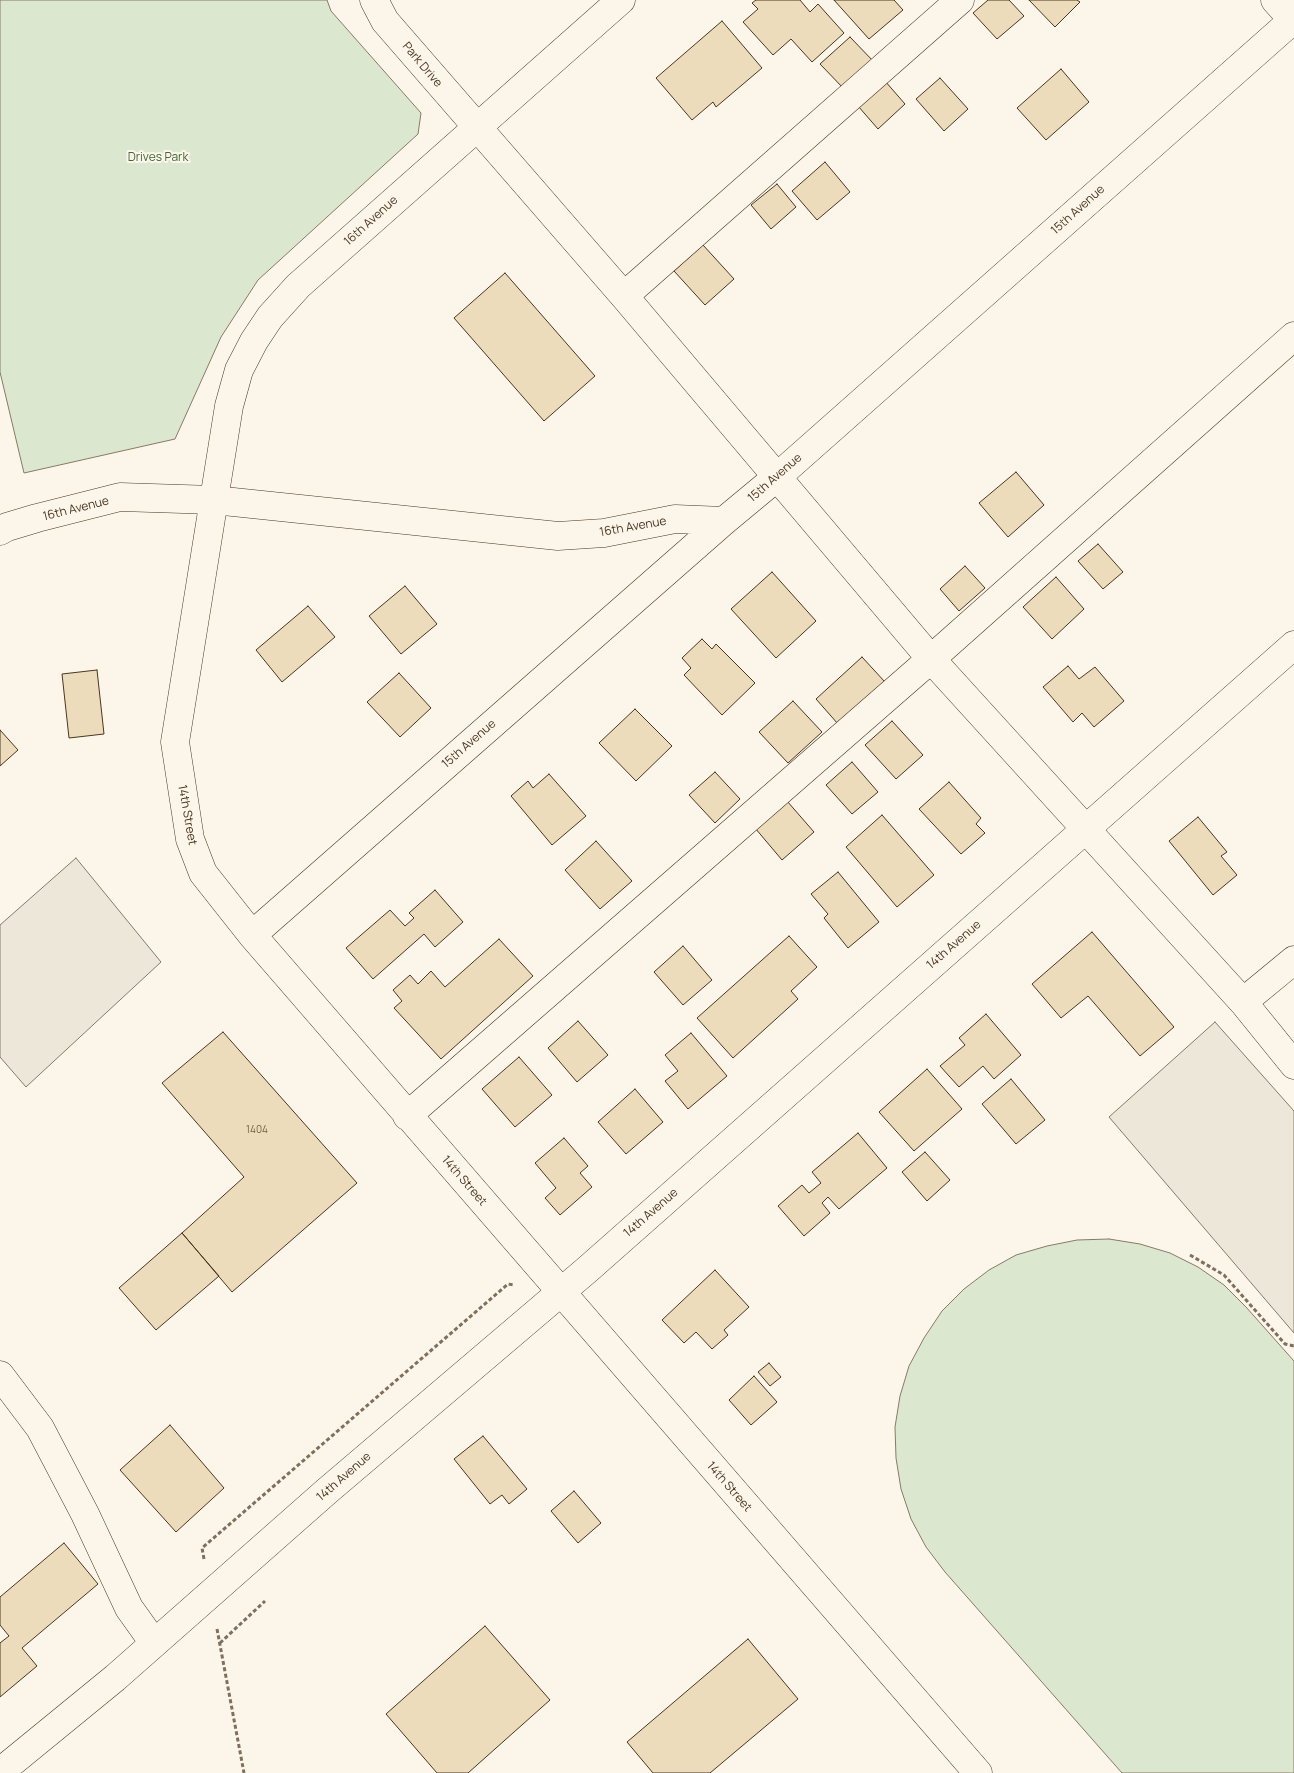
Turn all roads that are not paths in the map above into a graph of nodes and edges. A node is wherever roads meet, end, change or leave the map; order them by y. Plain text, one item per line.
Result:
1 (374, 0) edge
2 (621, 0) edge
3 (960, 0) edge
4 (1289, 15) edge
5 (476, 128) junction
6 (624, 296) junction
7 (1294, 336) edge
8 (777, 477) junction
9 (214, 500) junction
10 (724, 521) junction
11 (0, 532) edge
12 (1294, 645) edge
13 (931, 659) junction
14 (1087, 829) junction
15 (252, 935) junction
16 (1294, 960) edge
17 (1243, 1002) junction
18 (1294, 1065) edge
19 (407, 1116) junction
20 (560, 1292) junction
21 (0, 1375) edge
22 (154, 1643) junction
23 (0, 1772) edge
24 (978, 1773) edge

1 - 5 street, Park Drive
2 - 5 street, 16th Avenue
3 - 6 street
4 - 8 street, 15th Avenue
5 - 6 street, Park Drive
5 - 9 street, 16th Avenue
6 - 8 street, Park Drive
7 - 13 street
8 - 10 street, 15th Avenue
8 - 13 street, Park Drive
9 - 10 street, 16th Avenue
9 - 11 street, 16th Avenue
9 - 15 street, 14th Street
10 - 15 street, 15th Avenue
12 - 14 street, 14th Avenue
13 - 14 street, Park Drive
13 - 19 street
14 - 17 street, Park Drive
14 - 20 street, 14th Avenue
15 - 19 street, 14th Street
16 - 17 street
17 - 18 street, Park Drive
19 - 20 street, 14th Street
20 - 22 street, 14th Avenue
20 - 24 street, 14th Street
21 - 22 street
22 - 23 street, 14th Avenue

